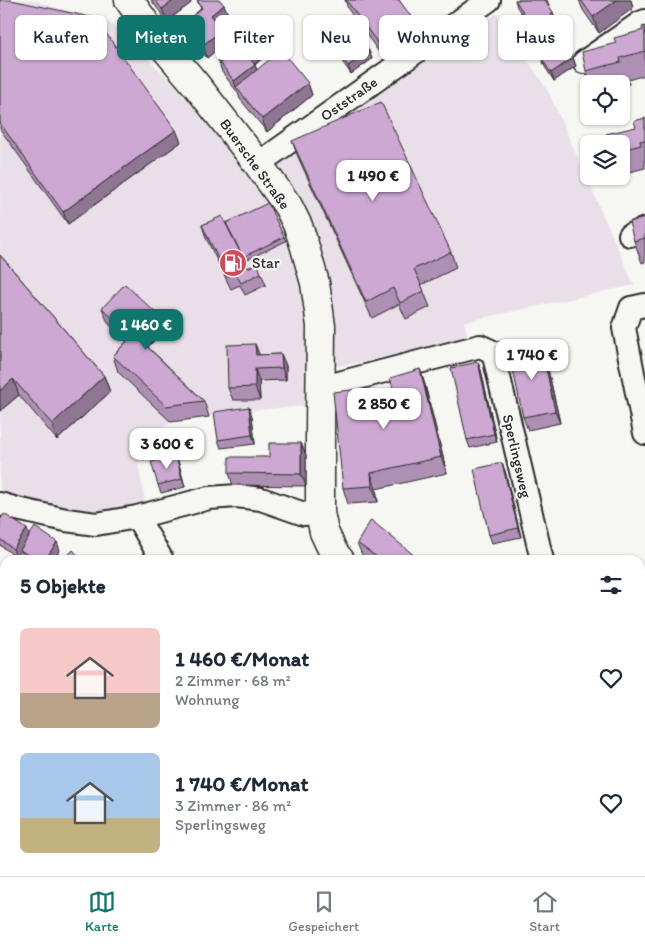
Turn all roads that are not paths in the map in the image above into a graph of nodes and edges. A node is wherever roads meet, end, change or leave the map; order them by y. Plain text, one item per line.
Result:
1 (129, 0) edge
2 (489, 0) edge
3 (645, 21) edge
4 (584, 62) edge
5 (258, 164) junction
6 (645, 305) edge
7 (320, 388) junction
8 (645, 433) edge
9 (0, 504) edge
10 (320, 513) junction
11 (137, 517) junction
12 (159, 555) edge
13 (336, 555) edge
14 (541, 555) edge

1 - 5 main road, Buersche Straße
2 - 5 street, Oststraße
3 - 4 street
5 - 7 main road, Buersche Straße
6 - 8 street
7 - 10 main road, Buersche Straße
7 - 14 street, Sperlingsweg
9 - 11 street
10 - 11 street
10 - 13 main road, Buersche Straße
11 - 12 street

